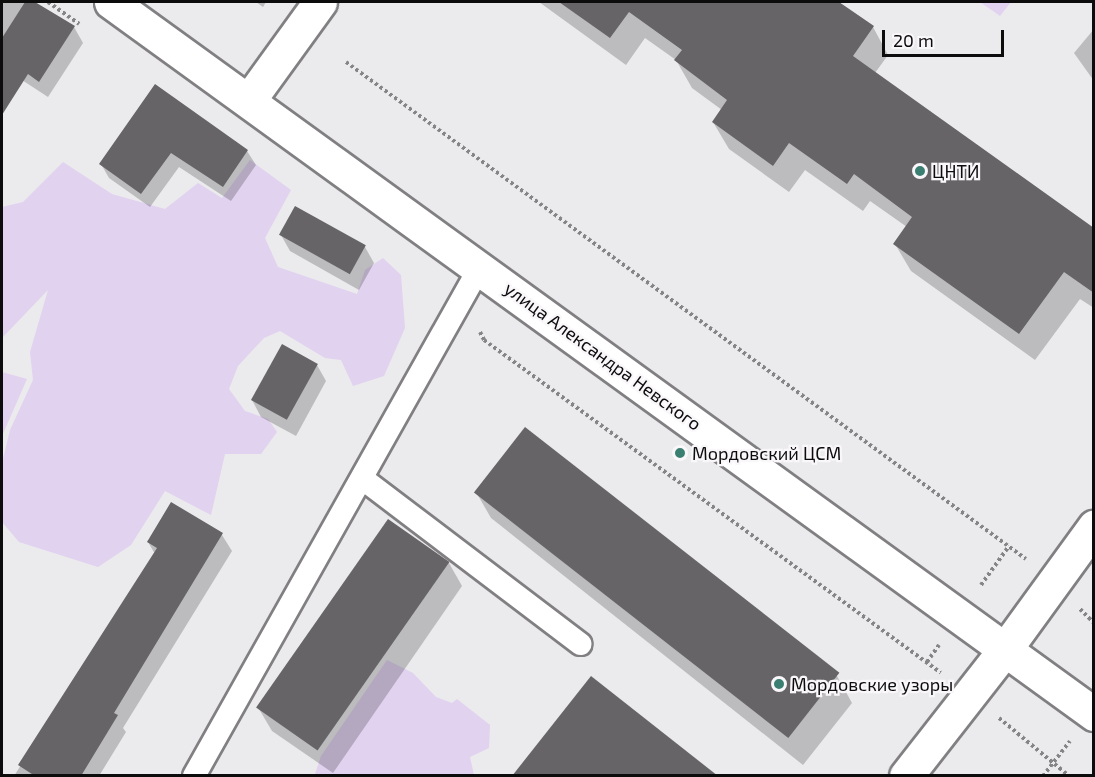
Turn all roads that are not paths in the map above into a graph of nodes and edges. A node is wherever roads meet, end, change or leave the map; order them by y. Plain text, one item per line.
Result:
1 (111, 2) edge
2 (320, 2) edge
3 (249, 100) junction
4 (480, 267) junction
5 (363, 479) junction
6 (1094, 527) edge
7 (580, 644) dead end
8 (1006, 648) junction
9 (1094, 714) edge
10 (194, 776) edge
11 (906, 776) edge

1 - 3 main road, улица Александра Невского
2 - 3 main road
3 - 4 main road, улица Александра Невского
4 - 5 lane
4 - 8 main road, улица Александра Невского
5 - 7 lane
5 - 10 lane
6 - 8 main road
8 - 9 main road, улица Александра Невского
8 - 11 main road

